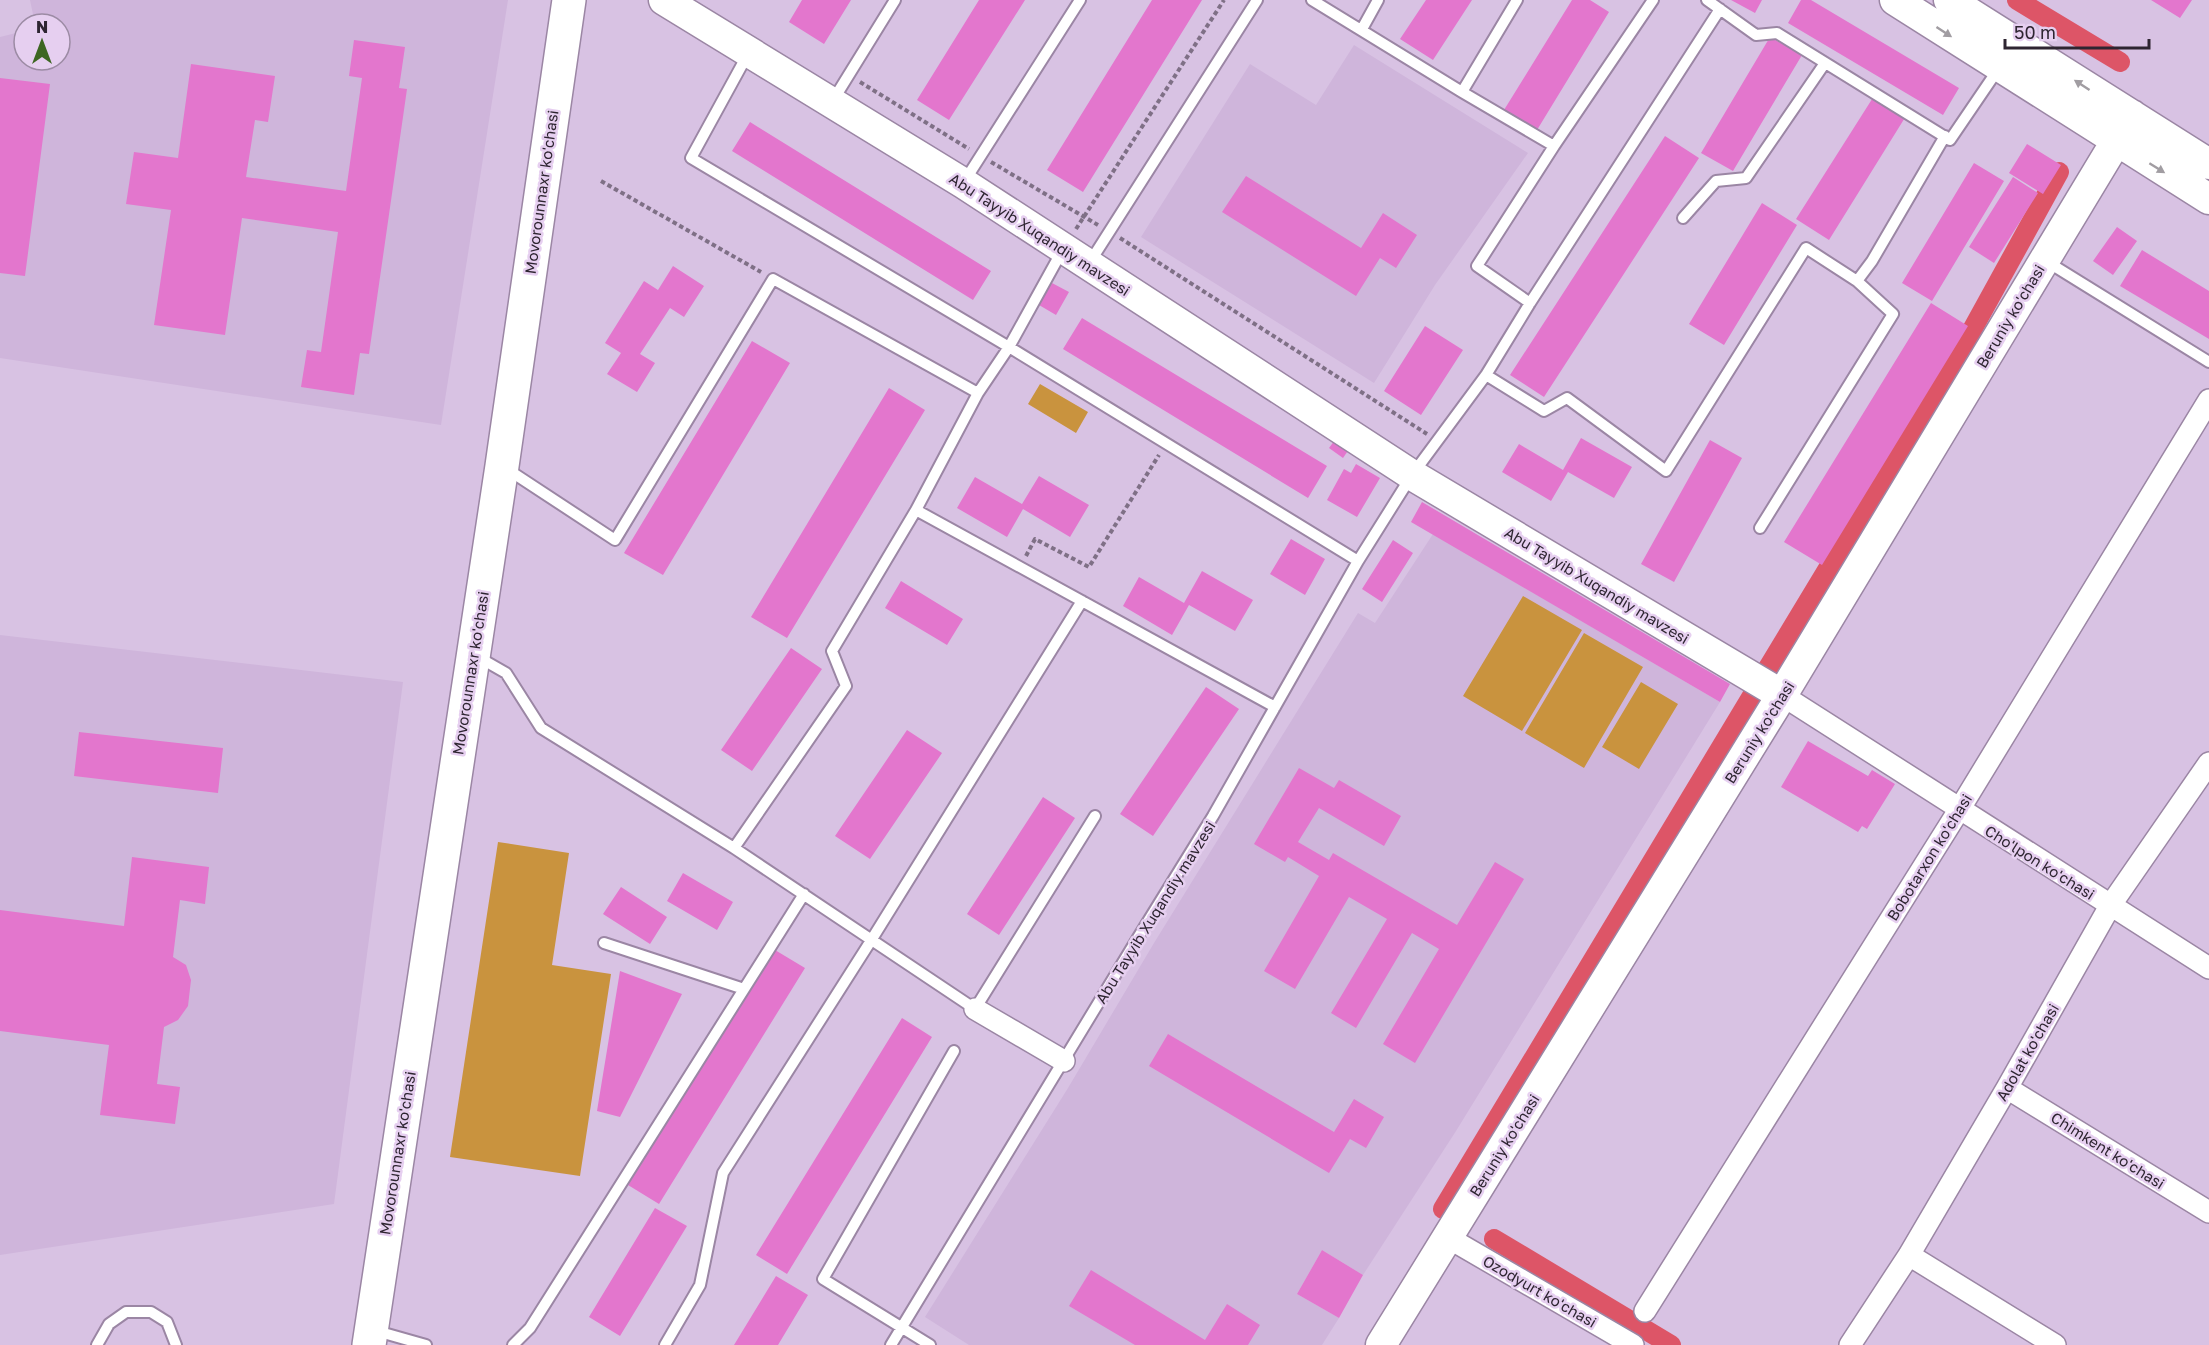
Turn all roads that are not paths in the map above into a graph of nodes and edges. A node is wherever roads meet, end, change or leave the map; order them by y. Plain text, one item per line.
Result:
1 (569, 0) edge
2 (664, 0) edge
3 (895, 0) edge
4 (1080, 0) edge
5 (1257, 0) edge
6 (1312, 0) edge
7 (1378, 0) edge
8 (1517, 0) edge
9 (1653, 0) edge
10 (1707, 0) edge
11 (1895, 0) edge
12 (1949, 0) edge
13 (1720, 9) junction
14 (1362, 29) junction
15 (749, 52) junction
16 (1825, 63) junction
17 (1999, 67) junction
18 (1462, 92) junction
19 (831, 102) junction
20 (2132, 115) junction
21 (1945, 136) junction
22 (2111, 139) junction
23 (1554, 146) junction
24 (2209, 164) edge
25 (963, 183) junction
26 (2209, 199) edge
27 (1683, 218) dead end
28 (1064, 248) junction
29 (2044, 260) junction
30 (1088, 265) junction
31 (1857, 281) junction
32 (1530, 303) junction
33 (1010, 346) junction
34 (2209, 362) edge
35 (1486, 375) junction
36 (978, 393) junction
37 (2209, 400) edge
38 (502, 466) junction
39 (1412, 475) junction
40 (916, 510) junction
41 (1760, 528) dead end
42 (1358, 561) junction
43 (1082, 601) junction
44 (473, 654) junction
45 (1782, 695) junction
46 (1275, 707) junction
47 (2209, 763) edge
48 (1959, 810) junction
49 (1095, 816) dead end
50 (734, 848) junction
51 (804, 894) junction
52 (2110, 906) junction
53 (872, 939) junction
54 (604, 943) dead end
55 (2209, 968) edge
56 (744, 989) junction
57 (975, 1009) junction
58 (954, 1051) dead end
59 (1064, 1061) junction
60 (2007, 1088) junction
61 (2209, 1212) edge
62 (1447, 1237) junction
63 (1909, 1255) junction
64 (1644, 1311) dead end
65 (903, 1328) junction
66 (368, 1340) edge
67 (97, 1345) edge
68 (176, 1345) edge
69 (426, 1345) edge
70 (513, 1345) edge
71 (665, 1345) edge
72 (891, 1345) edge
73 (930, 1345) edge
74 (1381, 1345) edge
75 (1633, 1345) edge
76 (1850, 1345) edge
77 (2055, 1345) edge

1 - 38 highway, Movorounnaxr ko'chasi
2 - 15 main road, Abu Tayyib Xuqandiy mavzesi
3 - 19 lane
4 - 25 lane
5 - 30 lane
6 - 14 lane
7 - 14 lane
8 - 18 lane
9 - 23 lane
10 - 13 lane
11 -> 17 main road
20 -> 12 main road
13 - 16 lane
13 - 32 lane
14 - 18 lane
15 - 19 main road, Abu Tayyib Xuqandiy mavzesi
15 - 33 lane
16 - 21 lane
16 - 27 lane
17 - 21 lane
17 - 22 main road
18 - 23 lane
19 - 25 main road, Abu Tayyib Xuqandiy mavzesi
20 - 22 main road, Beruniy ko'chasi
20 - 24 main road
21 - 31 lane
22 -> 26 main road
22 - 29 main road, Beruniy ko'chasi
23 - 32 lane
25 - 28 main road, Abu Tayyib Xuqandiy mavzesi
28 - 30 main road, Abu Tayyib Xuqandiy mavzesi
28 - 33 lane
29 - 34 lane
29 - 45 main road, Beruniy ko'chasi
30 - 39 main road, Abu Tayyib Xuqandiy mavzesi
31 - 35 lane
31 - 41 lane
32 - 35 lane
33 - 36 lane
33 - 42 lane
35 - 39 lane
36 - 38 lane
36 - 40 lane
37 - 48 street, Bobotarxon ko'chasi
38 - 44 highway, Movorounnaxr ko'chasi
39 - 42 lane, Abu Tayyib Xuqandiy mavzesi
39 - 45 main road, Abu Tayyib Xuqandiy mavzesi
40 - 43 lane
40 - 50 lane
42 - 46 lane, Abu Tayyib Xuqandiy mavzesi
43 - 46 lane
43 - 53 lane
44 - 50 lane
44 - 66 highway, Movorounnaxr ko'chasi
45 - 48 street, Cho'lpon ko'chasi
45 - 62 main road, Beruniy ko'chasi
46 - 59 lane, Abu Tayyib Xuqandiy mavzesi
47 - 52 street, Adolat ko'chasi
48 - 52 street, Cho'lpon ko'chasi
48 - 64 street, Bobotarxon ko'chasi
49 - 57 lane
50 - 51 lane
51 - 53 lane
51 - 56 lane
52 - 55 street, Cho'lpon ko'chasi
52 - 60 street, Adolat ko'chasi
53 - 57 lane
53 - 71 lane
54 - 56 lane
56 - 70 lane
57 - 59 street
58 - 65 lane
59 - 65 lane, Abu Tayyib Xuqandiy mavzesi
60 - 61 street, Chimkent ko'chasi
60 - 63 street, Adolat ko'chasi
62 - 74 main road, Beruniy ko'chasi
62 - 75 street, Ozodyurt ko'chasi
63 - 76 street, Adolat ko'chasi
63 - 77 street
65 - 72 lane, Abu Tayyib Xuqandiy mavzesi
65 - 73 lane
66 - 69 lane
67 - 68 lane

